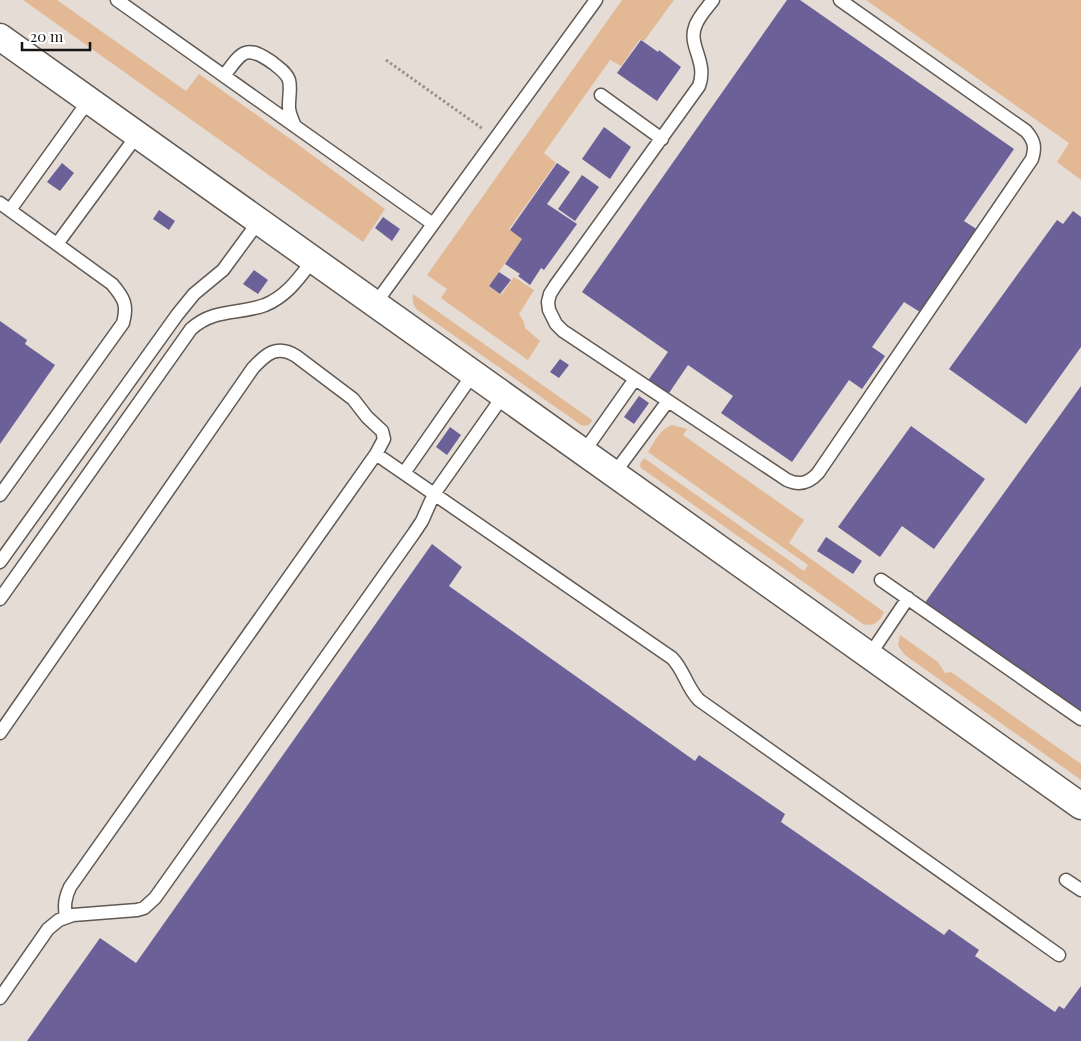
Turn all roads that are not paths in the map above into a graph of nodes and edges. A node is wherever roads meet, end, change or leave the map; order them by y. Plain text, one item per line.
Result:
1 (117, 0) edge
2 (596, 0) edge
3 (713, 0) edge
4 (840, 0) edge
5 (0, 37) edge
6 (224, 76) junction
7 (601, 95) dead end
8 (89, 100) junction
9 (295, 126) junction
10 (138, 134) junction
11 (662, 139) junction
12 (5, 207) edge
13 (259, 222) junction
14 (433, 224) junction
15 (57, 244) junction
16 (313, 260) junction
17 (375, 304) junction
18 (473, 374) junction
19 (635, 378) junction
20 (503, 396) junction
21 (668, 401) junction
22 (583, 453) junction
23 (376, 454) junction
24 (404, 473) junction
25 (614, 475) junction
26 (434, 494) junction
27 (0, 495) edge
28 (0, 562) edge
29 (881, 580) dead end
30 (908, 598) junction
31 (0, 599) edge
32 (869, 656) junction
33 (1081, 719) edge
34 (0, 734) edge
35 (1081, 806) edge
36 (1066, 880) dead end
37 (1081, 890) edge
38 (66, 917) junction
39 (1059, 955) dead end
40 (0, 998) edge

1 - 6 lane
2 - 14 lane
3 - 11 lane
4 - 21 lane
5 - 8 street
6 - 9 lane
6 - 9 lane
7 - 11 lane
8 - 10 street
8 - 12 lane
9 - 14 lane
10 - 13 street
10 - 15 lane
11 - 19 lane
12 - 15 lane
13 - 16 street
13 - 28 lane
14 - 17 lane
15 - 27 lane
16 - 17 street
16 - 31 lane
17 - 18 street
18 - 20 street
18 - 24 lane
19 - 21 lane
19 - 22 lane
20 - 22 street
20 - 26 lane
21 - 25 lane
22 - 25 street
23 - 24 lane
23 - 34 lane
23 - 38 lane
24 - 26 lane
25 - 32 street
26 - 38 lane
26 - 39 lane
29 - 30 lane
30 - 32 lane
30 - 33 lane
32 - 35 street
36 - 37 lane
38 - 40 lane

